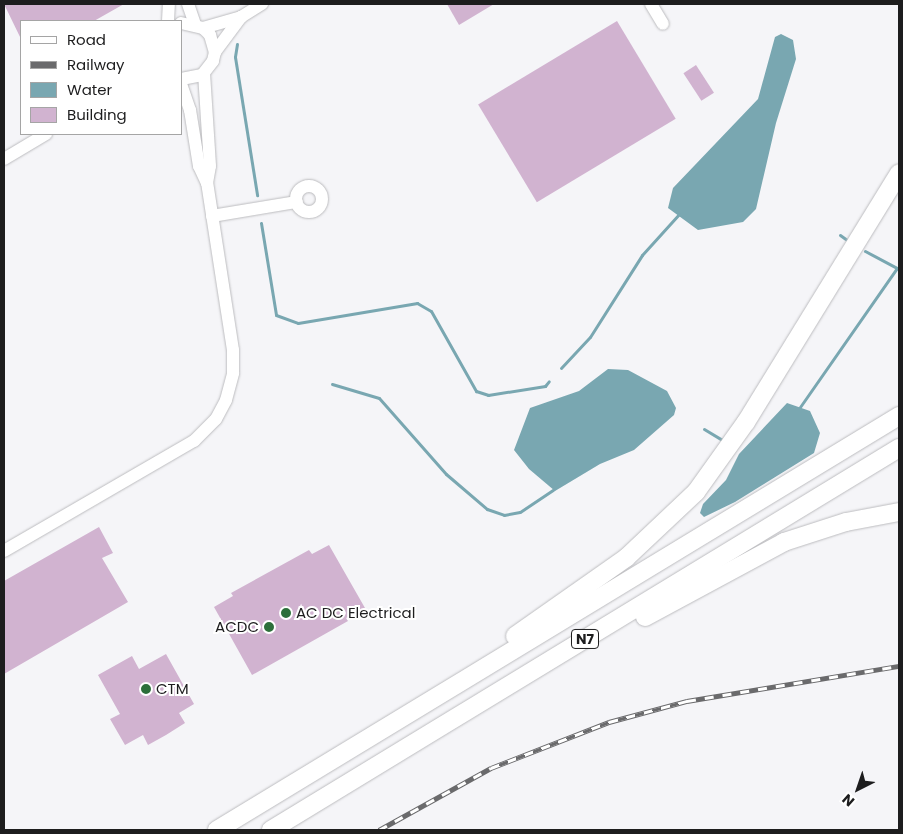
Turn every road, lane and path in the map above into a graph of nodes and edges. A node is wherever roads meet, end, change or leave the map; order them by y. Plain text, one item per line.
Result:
1 (169, 4) edge
2 (188, 4) edge
3 (262, 4) edge
4 (651, 4) edge
5 (241, 17) junction
6 (168, 20) edge
7 (182, 23) edge
8 (662, 24) dead end
9 (199, 26) junction
10 (215, 52) junction
11 (204, 73) junction
12 (182, 79) edge
13 (182, 87) edge
14 (44, 135) edge
15 (4, 159) edge
16 (899, 173) edge
17 (207, 183) junction
18 (296, 202) dead end
19 (212, 216) junction
20 (899, 416) edge
21 (899, 448) edge
22 (899, 512) edge
23 (4, 551) edge
24 (412, 712) junction
25 (318, 802) junction
26 (217, 830) edge
27 (271, 830) edge

1 - 6 street
2 - 9 street
3 - 5 street
4 - 8 street
5 - 9 street
5 - 10 street
7 - 9 street
9 - 10 street
10 - 11 street
11 - 12 street
11 - 17 street
13 - 17 street
14 - 15 street
16 - 24 highway
17 - 19 street
18 - 19 street
19 - 23 street
20 - 24 highway, N7
21 - 25 highway, N7
22 - 25 highway
24 - 26 highway, N7
25 - 27 highway, N7

